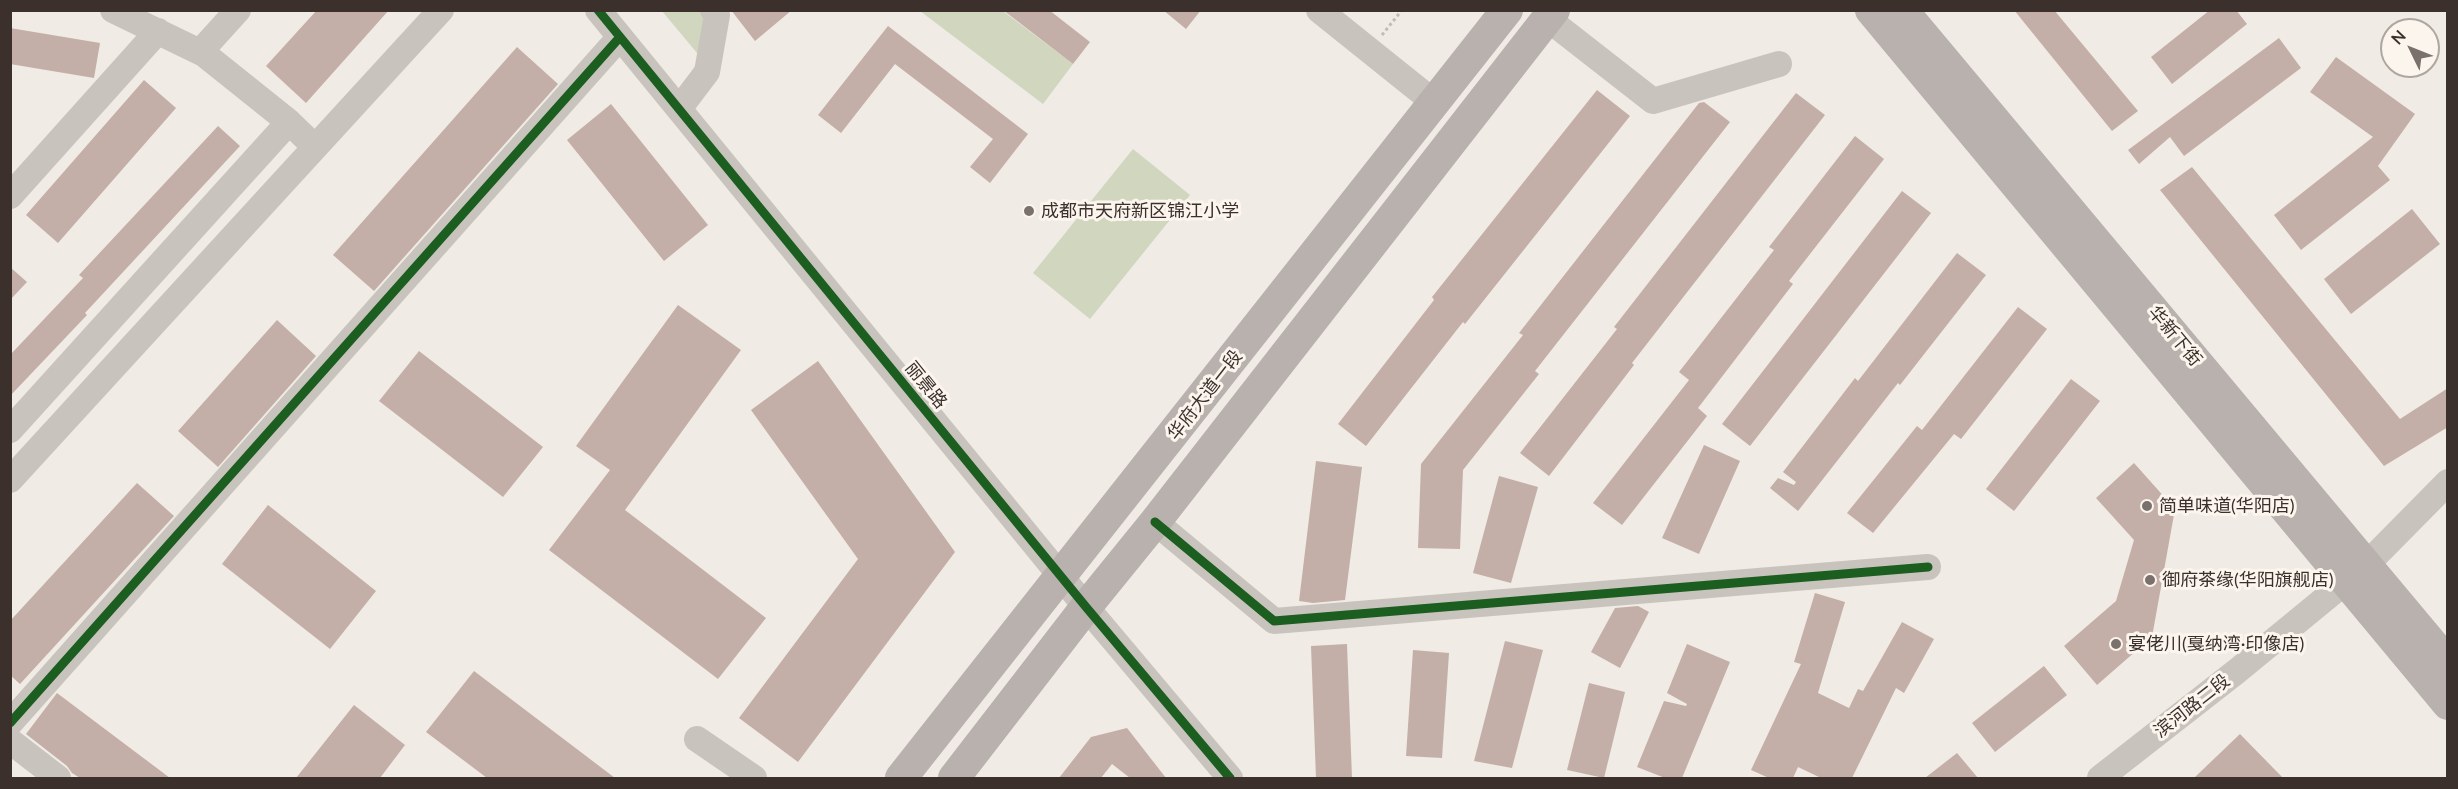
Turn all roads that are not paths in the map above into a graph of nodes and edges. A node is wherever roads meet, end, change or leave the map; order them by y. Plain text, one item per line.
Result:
1 (113, 10) edge
2 (238, 10) edge
3 (441, 10) edge
4 (598, 10) edge
5 (1319, 10) edge
6 (1507, 10) edge
7 (1871, 10) edge
8 (1902, 10) edge
9 (718, 12) edge
10 (1551, 15) edge
11 (158, 31) junction
12 (620, 37) junction
13 (200, 52) junction
14 (1779, 64) dead end
15 (1435, 103) junction
16 (679, 109) junction
17 (289, 122) junction
18 (315, 147) junction
19 (10, 196) edge
20 (10, 430) edge
21 (10, 480) edge
22 (2448, 482) edge
23 (1155, 522) junction
24 (1928, 567) dead end
25 (2356, 573) junction
26 (1061, 577) junction
27 (1086, 607) junction
28 (2448, 663) edge
29 (2448, 704) edge
30 (10, 723) edge
31 (697, 739) dead end
32 (10, 741) edge
33 (58, 778) edge
34 (754, 778) edge
35 (901, 778) edge
36 (954, 778) edge
37 (1230, 778) edge
38 (2100, 778) edge

1 - 11 street
2 - 13 street
3 - 18 street
4 - 12 street, 丽景路
5 - 15 street
6 - 15 main road, 华府大道一段
7 - 25 main road
8 - 25 main road, 华新下街
9 - 16 street
10 - 14 street
10 - 23 main road
11 - 13 street
11 - 19 street
12 - 16 street, 丽景路
12 - 30 street
13 - 17 street
15 - 26 main road, 华府大道一段
16 - 26 street, 丽景路
17 - 18 street
17 - 20 street
18 - 21 street
22 - 25 street, 滨河路二段
23 - 24 street
23 - 27 main road
25 - 28 main road, 华新下街
25 - 29 main road
25 - 38 street, 滨河路二段
26 - 27 street, 丽景路
26 - 35 main road, 华府大道一段
27 - 36 main road
27 - 37 street, 丽景路
31 - 34 street
32 - 33 street

